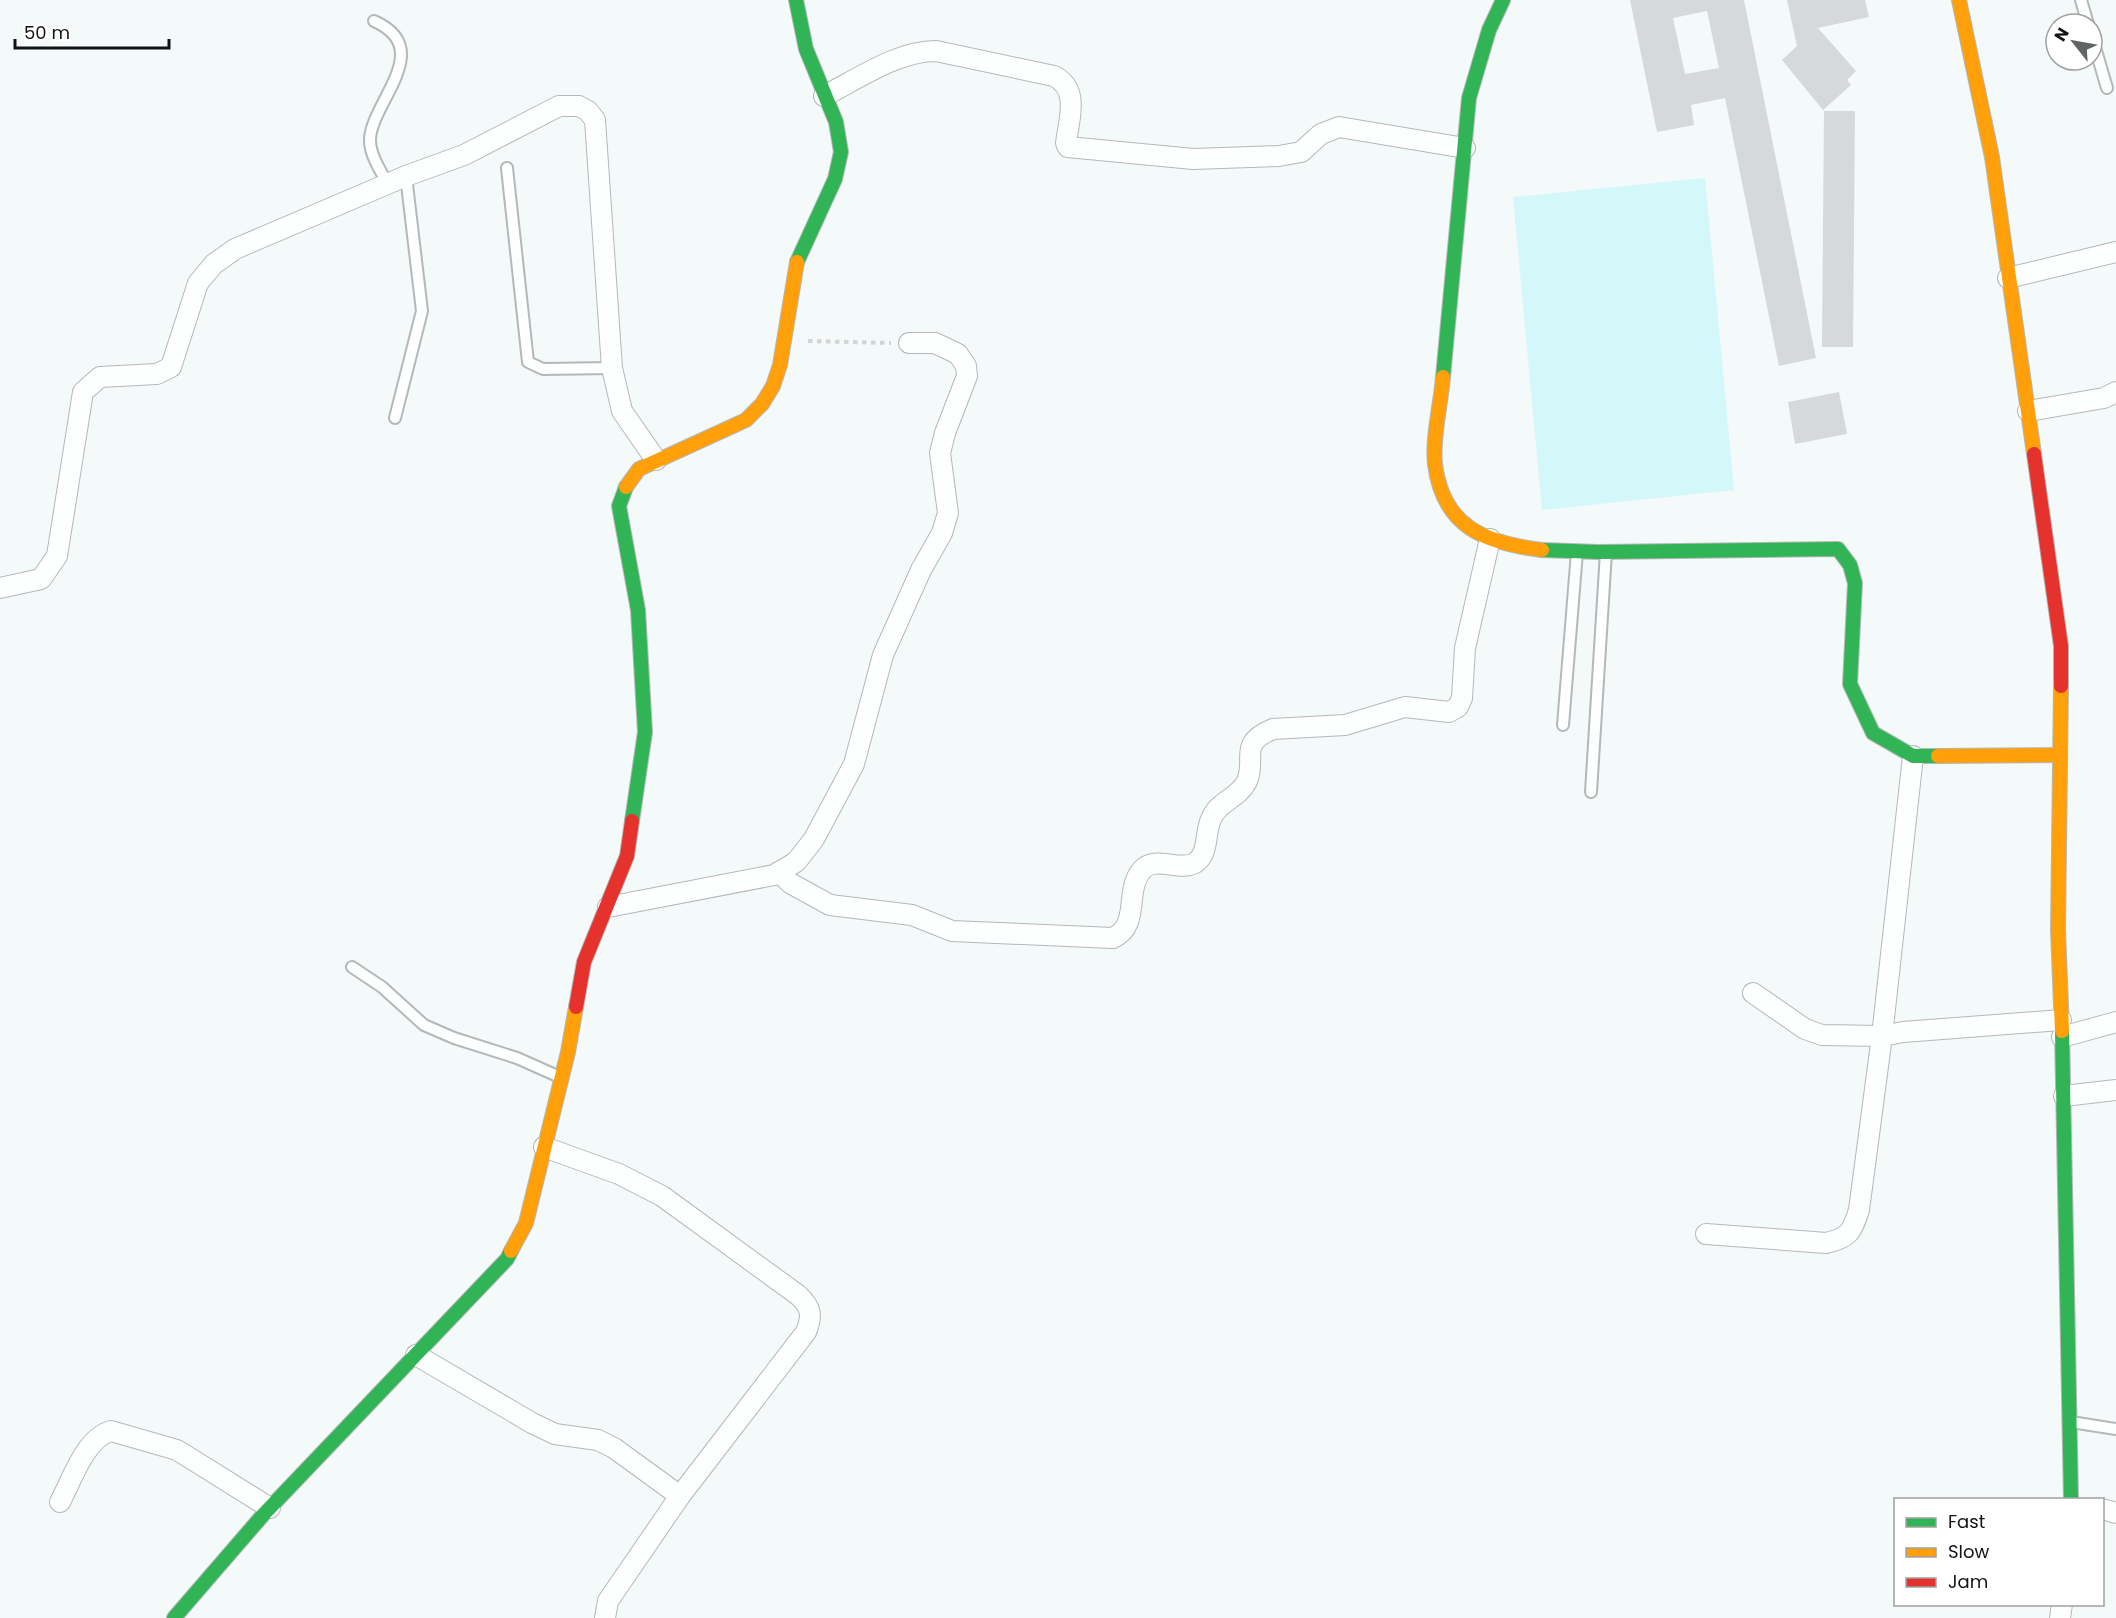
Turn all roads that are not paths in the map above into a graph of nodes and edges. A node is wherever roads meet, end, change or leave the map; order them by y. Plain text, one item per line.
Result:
1 (796, 0) edge
2 (1503, 0) edge
3 (1959, 0) edge
4 (374, 21) dead end
5 (2102, 72) edge
6 (2107, 88) dead end
7 (824, 96) junction
8 (1465, 148) junction
9 (507, 168) dead end
10 (406, 176) junction
11 (388, 184) junction
12 (2116, 252) edge
13 (2008, 278) junction
14 (909, 343) road end
15 (612, 368) junction
16 (2116, 392) edge
17 (2028, 411) junction
18 (395, 418) dead end
19 (656, 460) junction
20 (1490, 539) junction
21 (1577, 552) junction
22 (1606, 552) junction
23 (0, 588) edge
24 (1563, 725) dead end
25 (2060, 755) junction
26 (1913, 756) junction
27 (1592, 792) dead end
28 (779, 872) junction
29 (608, 907) junction
30 (352, 967) dead end
31 (1753, 993) dead end
32 (2116, 1022) edge
33 (2062, 1028) junction
34 (1882, 1036) junction
35 (562, 1078) junction
36 (2116, 1090) edge
37 (2064, 1096) junction
38 (544, 1147) junction
39 (1706, 1234) dead end
40 (416, 1355) junction
41 (2070, 1422) junction
42 (2116, 1429) edge
43 (680, 1496) junction
44 (2071, 1498) edge
45 (60, 1502) dead end
46 (270, 1508) junction
47 (174, 1618) edge
48 (605, 1618) edge

1 - 7 street
2 - 8 street
3 - 13 street
4 - 11 lane
5 - 6 lane
7 - 8 street
7 - 19 street
8 - 20 street
9 - 15 lane
10 - 11 street
10 - 15 street
10 - 18 lane
11 - 23 street
12 - 13 street
13 - 17 street
14 - 28 street
15 - 19 street
16 - 17 street
17 - 25 street
19 - 29 street
20 - 21 street
20 - 28 street
21 - 22 street
21 - 24 lane
22 - 26 street
22 - 27 lane
25 - 26 street
25 - 33 street
26 - 34 street
28 - 29 street
29 - 35 street
30 - 35 lane
31 - 34 street
32 - 33 street
33 - 34 street
33 - 37 street
34 - 39 street
35 - 38 street
36 - 37 street
37 - 41 street
38 - 40 street
38 - 43 street
40 - 43 street
40 - 46 street
41 - 42 lane
41 - 44 street
43 - 48 street
45 - 46 street
46 - 47 street

